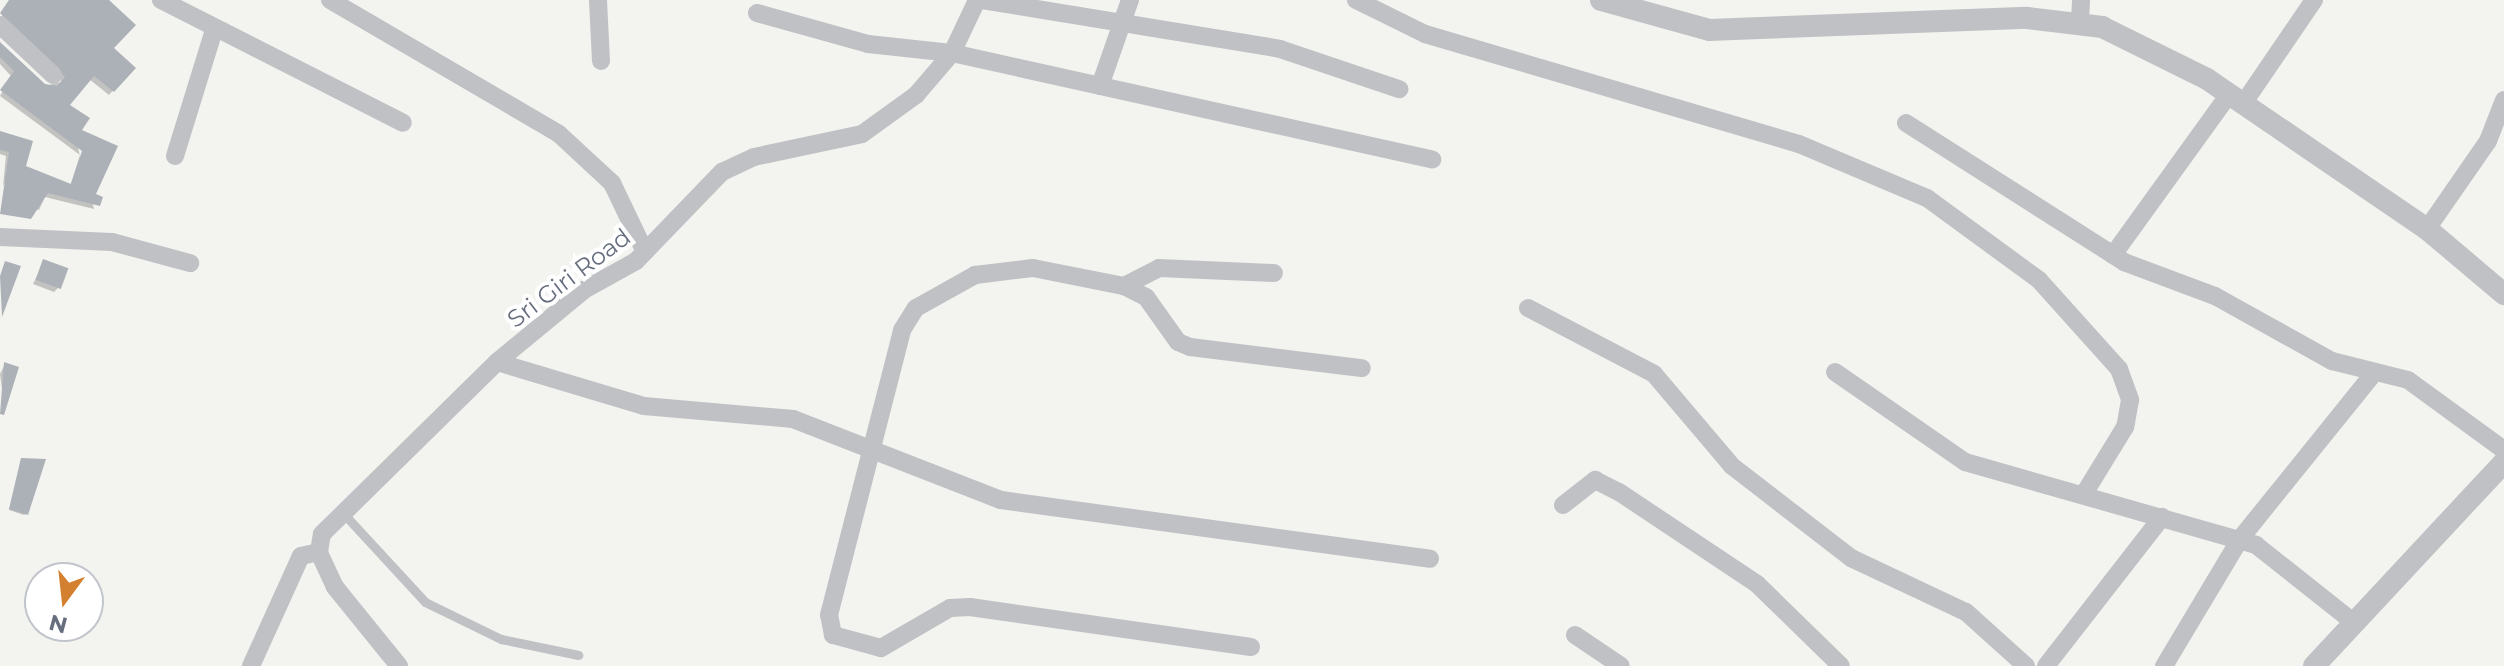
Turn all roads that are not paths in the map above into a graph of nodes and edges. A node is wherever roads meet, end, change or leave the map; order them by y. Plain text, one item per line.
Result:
1 (161, 0) edge
2 (330, 0) edge
3 (598, 0) edge
4 (980, 0) edge
5 (1130, 0) edge
6 (1356, 0) edge
7 (1601, 0) edge
8 (2314, 0) edge
9 (2081, 10) edge
10 (757, 13) dead end
11 (1121, 23) junction
12 (0, 25) edge
13 (214, 30) junction
14 (952, 53) junction
15 (601, 61) dead end
16 (53, 75) dead end
17 (1100, 86) junction
18 (1399, 89) dead end
19 (2236, 99) junction
20 (2504, 100) edge
21 (403, 123) dead end
22 (1906, 123) dead end
23 (175, 156) dead end
24 (1432, 159) dead end
25 (2427, 229) junction
26 (0, 237) edge
27 (645, 252) junction
28 (2113, 255) junction
29 (190, 263) dead end
30 (1274, 273) dead end
31 (1124, 286) junction
32 (2504, 294) edge
33 (1528, 308) dead end
34 (497, 362) junction
35 (1362, 368) dead end
36 (1835, 372) dead end
37 (2373, 374) junction
38 (874, 450) junction
39 (2504, 450) edge
40 (2504, 462) edge
41 (2084, 494) junction
42 (1563, 505) dead end
43 (342, 512) junction
44 (2162, 517) junction
45 (2240, 539) junction
46 (319, 552) junction
47 (1430, 559) dead end
48 (2352, 621) junction
49 (1575, 635) dead end
50 (1251, 647) dead end
51 (578, 655) dead end
52 (2059, 662) edge
53 (251, 666) edge
54 (399, 666) edge
55 (1621, 666) edge
56 (1841, 666) edge
57 (2026, 666) edge
58 (2164, 666) edge
59 (2314, 666) edge

1 - 13 street
2 - 27 street
3 - 15 street
4 - 11 street
4 - 14 street, Sri Giri Road
5 - 11 street
6 - 41 street
7 - 9 street
8 - 19 street
9 - 19 street
10 - 14 street
11 - 17 street
11 - 18 street
12 - 16 street
13 - 21 street
13 - 23 street
14 - 17 street
14 - 27 street, Sri Giri Road
17 - 24 street
19 - 25 street
19 - 28 street
20 - 25 street
22 - 28 street
25 - 32 street
26 - 29 street
27 - 34 street, Sri Giri Road
28 - 37 street
30 - 31 street
31 - 35 street
31 - 38 street
33 - 57 street
34 - 38 street
34 - 43 street, Sri Giri Road
36 - 41 street
37 - 39 street
37 - 45 street
38 - 47 street
38 - 50 street
40 - 48 street
41 - 44 street
42 - 56 street
43 - 46 street, Sri Giri Road
43 - 51 lane
44 - 45 street
44 - 52 street
45 - 48 street
45 - 58 street
46 - 53 street
46 - 54 street
48 - 59 street
49 - 55 street

